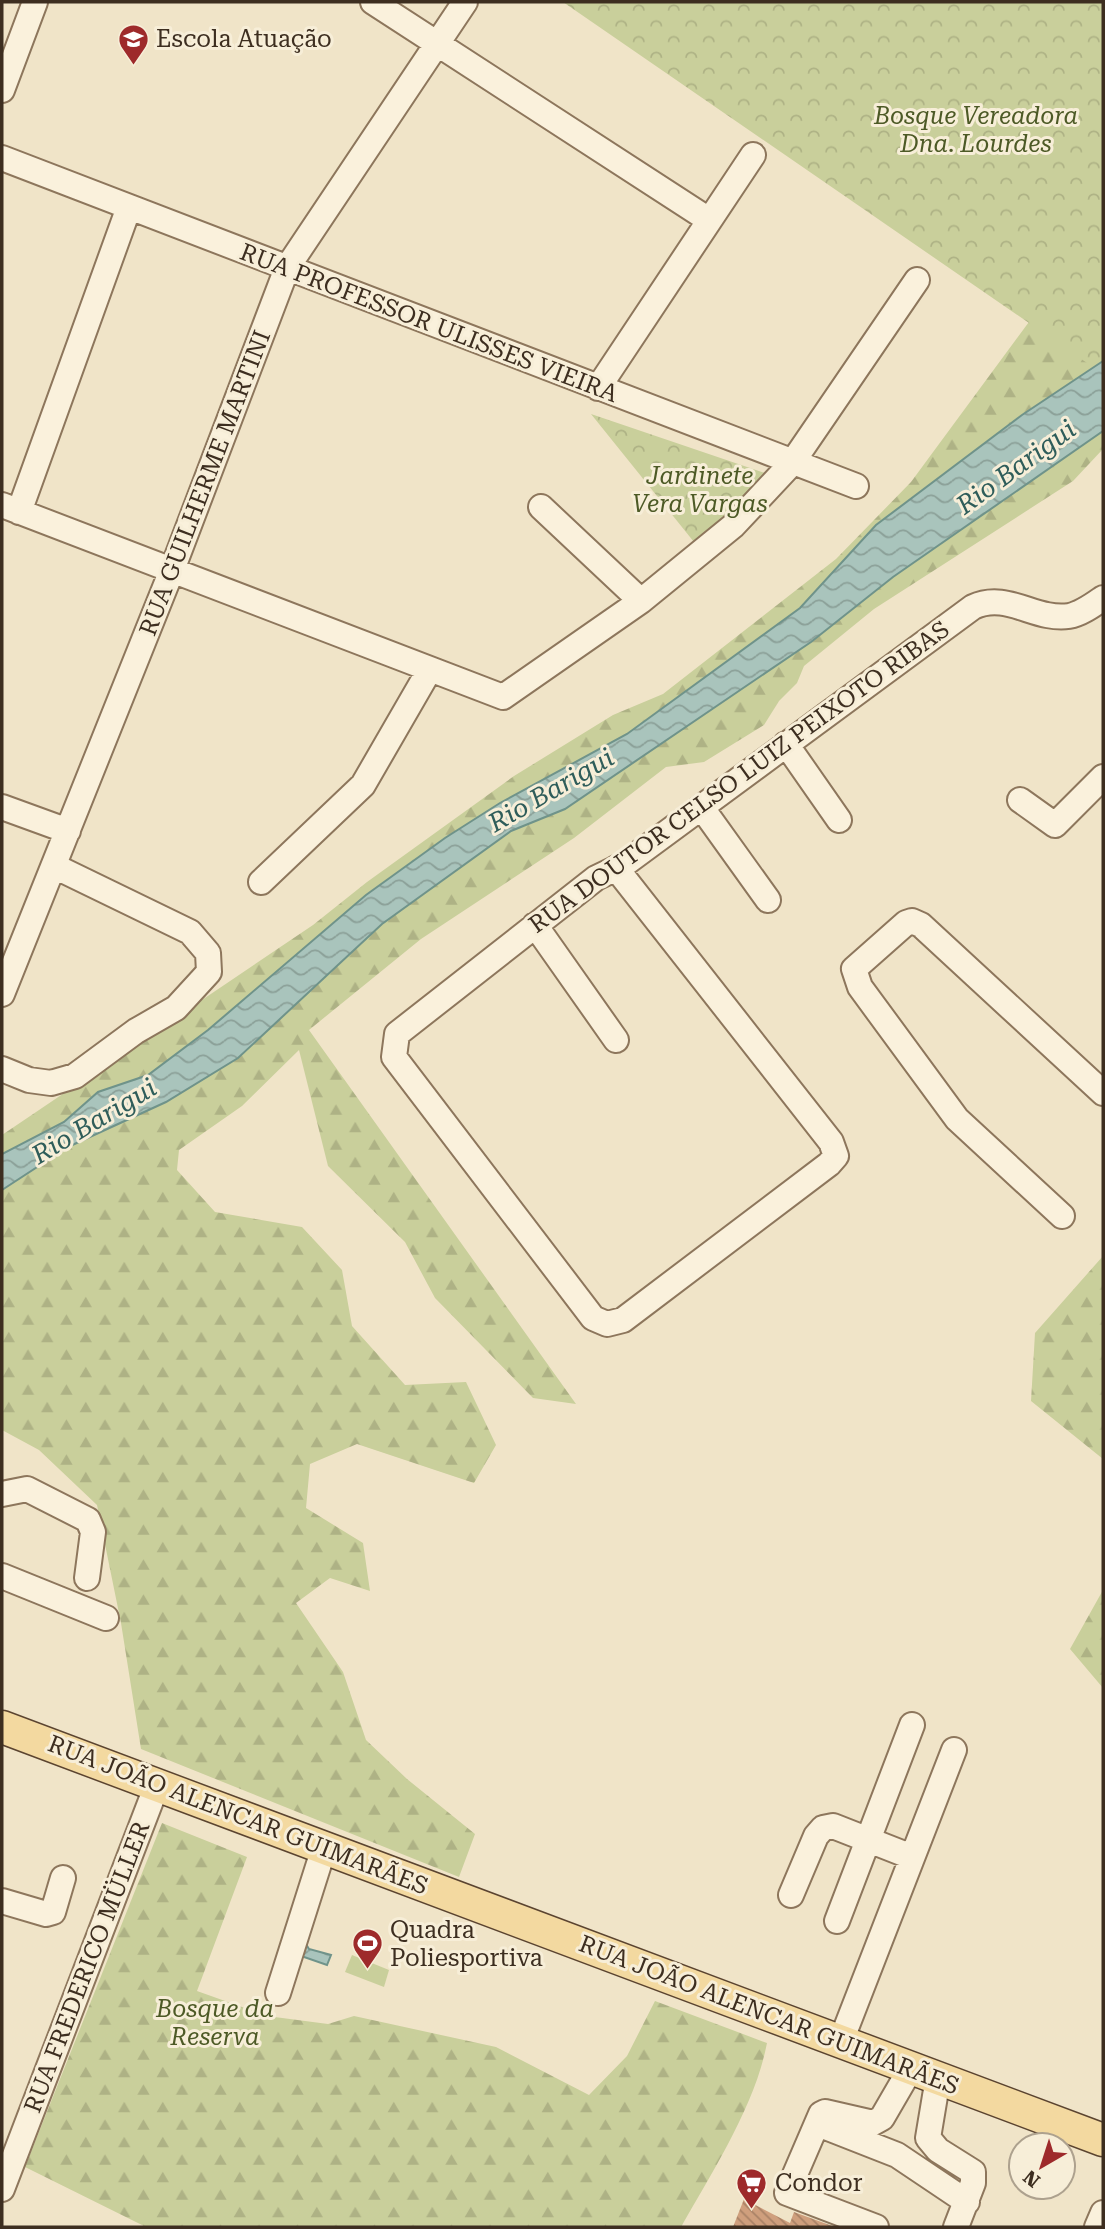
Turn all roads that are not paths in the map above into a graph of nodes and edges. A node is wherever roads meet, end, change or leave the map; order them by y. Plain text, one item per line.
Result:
1 (35, 2) edge
2 (373, 2) edge
3 (465, 2) edge
4 (437, 44) junction
5 (2, 90) edge
6 (753, 155) dead end
7 (2, 158) edge
8 (130, 207) junction
9 (709, 220) junction
10 (287, 268) junction
11 (917, 280) dead end
12 (598, 388) junction
13 (792, 463) junction
14 (856, 486) dead end
15 (541, 507) dead end
16 (10, 508) edge
17 (172, 570) junction
18 (1103, 598) edge
19 (641, 601) junction
20 (430, 669) junction
21 (786, 744) junction
22 (1100, 787) edge
23 (1020, 800) dead end
24 (2, 807) edge
25 (702, 808) junction
26 (839, 820) dead end
27 (68, 831) junction
28 (54, 866) junction
29 (616, 868) junction
30 (261, 882) dead end
31 (768, 900) dead end
32 (535, 925) junction
33 (2, 994) edge
34 (616, 1040) dead end
35 (2, 1069) edge
36 (1103, 1093) edge
37 (1062, 1216) dead end
38 (2, 1494) edge
39 (2, 1576) edge
40 (87, 1578) dead end
41 (106, 1618) dead end
42 (912, 1725) dead end
43 (2, 1727) edge
44 (954, 1750) dead end
45 (157, 1785) junction
46 (869, 1839) junction
47 (324, 1848) junction
48 (912, 1857) junction
49 (64, 1878) dead end
50 (791, 1895) dead end
51 (2, 1901) edge
52 (837, 1921) dead end
53 (278, 1993) dead end
54 (841, 2041) junction
55 (925, 2073) junction
56 (1035, 2114) junction
57 (816, 2124) junction
58 (1103, 2140) edge
59 (1103, 2153) edge
60 (2, 2189) edge
61 (967, 2202) junction
62 (1103, 2213) edge
63 (876, 2227) edge
64 (956, 2227) edge
65 (1097, 2227) edge

1 - 5 street
2 - 4 street
3 - 4 street, RUA GUILHERME MARTINI
4 - 9 street
4 - 10 street, RUA GUILHERME MARTINI
6 - 9 street
7 - 8 street, RUA PROFESSOR ULISSES VIEIRA
8 - 10 street, RUA PROFESSOR ULISSES VIEIRA
8 - 16 street
9 - 12 street
10 - 12 street, RUA PROFESSOR ULISSES VIEIRA
10 - 17 street, RUA GUILHERME MARTINI
11 - 13 street
12 - 13 street, RUA PROFESSOR ULISSES VIEIRA
13 - 14 street, RUA PROFESSOR ULISSES VIEIRA
13 - 19 street
15 - 19 street
16 - 17 street
17 - 20 street
17 - 27 street, RUA GUILHERME MARTINI
18 - 21 street, RUA DOUTOR CELSO LUIZ PEIXOTO RIBAS
19 - 20 street
20 - 30 street
21 - 25 street, RUA DOUTOR CELSO LUIZ PEIXOTO RIBAS
21 - 26 street
22 - 23 street
24 - 27 street
25 - 29 street, RUA DOUTOR CELSO LUIZ PEIXOTO RIBAS
25 - 31 street
27 - 28 street, RUA GUILHERME MARTINI
28 - 33 street, RUA GUILHERME MARTINI
28 - 35 street
29 - 32 street, RUA DOUTOR CELSO LUIZ PEIXOTO RIBAS
29 - 32 street, RUA DOUTOR CELSO LUIZ PEIXOTO RIBAS
32 - 34 street
36 - 37 street
38 - 40 street
39 - 41 street
42 - 46 street
43 - 45 main road, RUA JOÃO ALENCAR GUIMARÃES
44 - 48 street
45 - 47 main road, RUA JOÃO ALENCAR GUIMARÃES
45 - 60 street, RUA FREDERICO MÜLLER
46 - 48 street
46 - 50 street
46 - 52 street
47 - 53 street
47 - 54 main road, RUA JOÃO ALENCAR GUIMARÃES
48 - 54 street
49 - 51 street
54 - 55 main road, RUA JOÃO ALENCAR GUIMARÃES
55 - 56 main road, RUA JOÃO ALENCAR GUIMARÃES
55 - 57 street
55 - 61 street
56 - 58 main road, RUA JOÃO ALENCAR GUIMARÃES
56 - 59 main road
57 - 61 street
57 - 63 street
61 - 64 street
62 - 65 street

